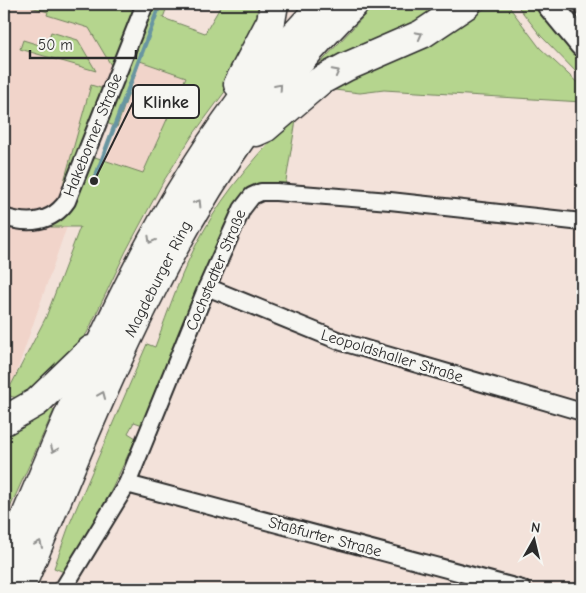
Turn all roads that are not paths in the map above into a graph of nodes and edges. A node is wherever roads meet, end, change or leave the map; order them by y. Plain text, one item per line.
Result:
1 (146, 4) edge
2 (274, 4) edge
3 (324, 4) edge
4 (354, 4) edge
5 (467, 4) edge
6 (549, 4) edge
7 (582, 44) edge
8 (239, 140) junction
9 (202, 153) junction
10 (4, 217) edge
11 (582, 222) edge
12 (207, 287) junction
13 (101, 340) junction
14 (582, 412) edge
15 (4, 420) edge
16 (127, 484) junction
17 (4, 568) edge
18 (20, 589) edge
19 (63, 589) edge
20 (522, 589) edge

1 - 10 street, Hakeborner Straße
2 - 9 highway
3 - 9 highway, Magdeburger Ring
8 -> 4 highway, Magdeburger Ring
8 -> 5 highway
6 - 7 main road
18 -> 8 highway, Magdeburger Ring
9 -> 13 highway, Magdeburger Ring
11 - 12 street, Cochstedter Straße
12 - 14 street, Leopoldshaller Straße
12 - 16 street, Cochstedter Straße
13 - 15 highway
13 -> 17 highway, Magdeburger Ring
16 - 19 street, Cochstedter Straße
16 - 20 street, Staßfurter Straße

